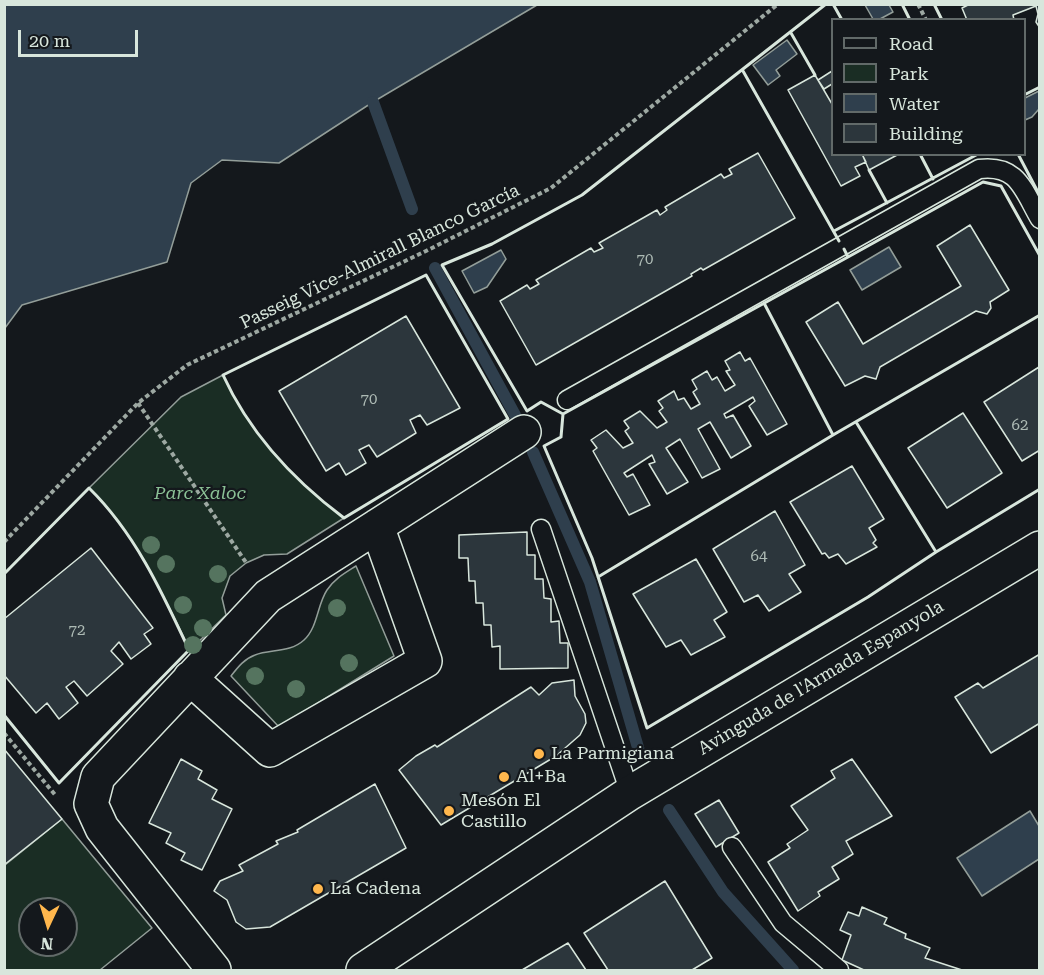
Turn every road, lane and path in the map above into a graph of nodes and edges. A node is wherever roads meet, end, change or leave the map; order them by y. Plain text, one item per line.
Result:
1 (778, 4) edge
2 (918, 4) edge
3 (925, 18) edge
4 (1040, 219) edge
5 (567, 399) dead end
6 (138, 404) junction
7 (524, 432) dead end
8 (377, 526) junction
9 (541, 529) dead end
10 (4, 542) edge
11 (1040, 548) edge
12 (246, 563) dead end
13 (190, 678) junction
14 (4, 733) edge
15 (630, 793) junction
16 (53, 794) dead end
17 (732, 847) dead end
18 (214, 970) edge
19 (363, 970) edge
20 (839, 970) edge

1 - 6 path, Passeig Vice-Almirall Blanco García
2 - 3 path
4 - 5 lane
6 - 10 path, Passeig Vice-Almirall Blanco García
6 - 12 path
7 - 8 street
8 - 13 street
8 - 13 street
9 - 15 lane
11 - 15 street, Avinguda de l'Armada Espanyola
13 - 18 street
14 - 16 path
15 - 19 street, Avinguda de l'Armada Espanyola
17 - 20 lane

